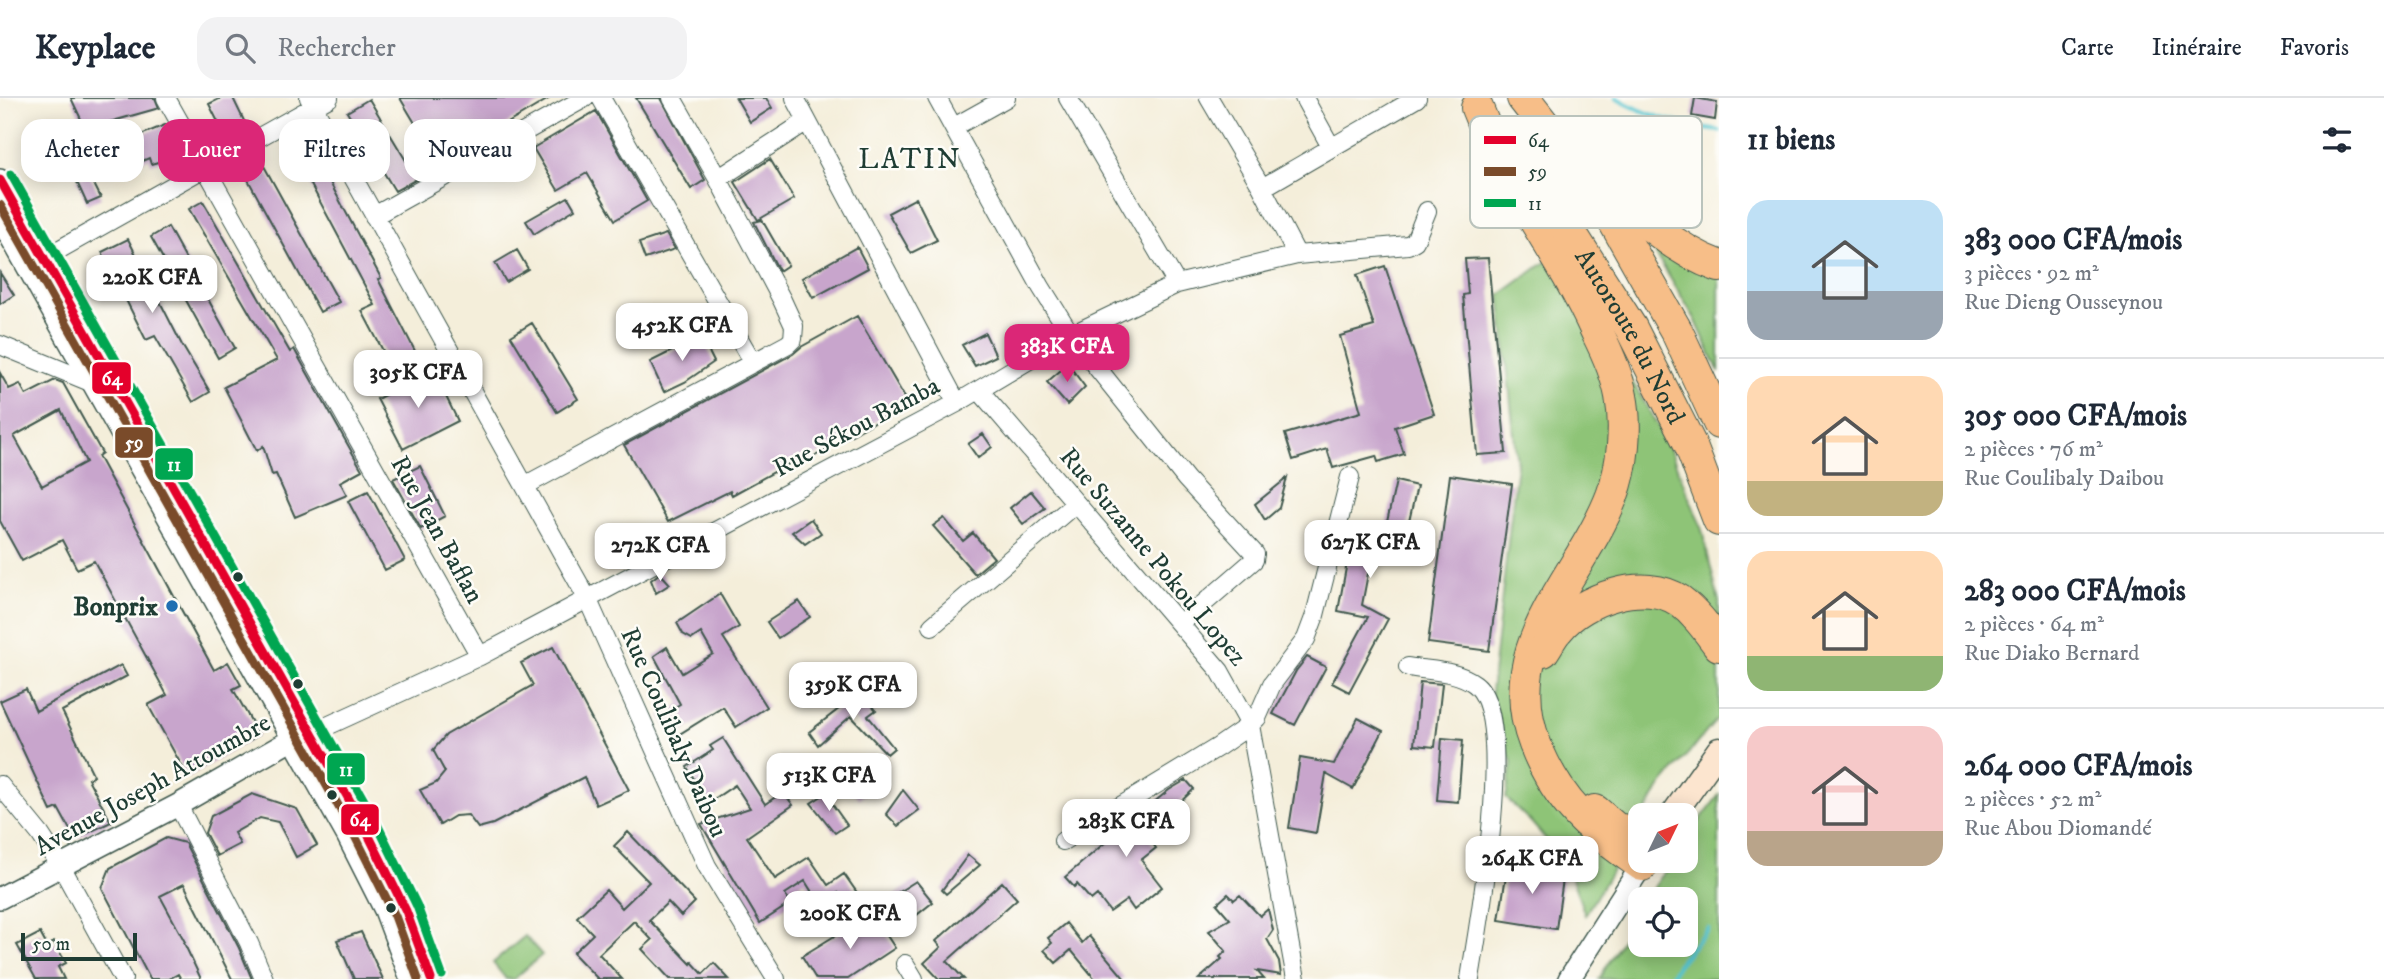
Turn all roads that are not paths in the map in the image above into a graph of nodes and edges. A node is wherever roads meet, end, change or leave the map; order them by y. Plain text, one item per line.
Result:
1 (166, 98) edge
2 (585, 98) edge
3 (601, 98) edge
4 (672, 98) edge
5 (795, 98) edge
6 (937, 98) edge
7 (1006, 98) edge
8 (1068, 98) edge
9 (1209, 98) edge
10 (1304, 98) edge
11 (1417, 98) edge
12 (1524, 98) edge
13 (317, 101) edge
14 (1538, 116) edge
15 (178, 119) edge
16 (807, 121) junction
17 (954, 127) junction
18 (265, 132) edge
19 (1331, 147) junction
20 (718, 179) junction
21 (0, 180) edge
22 (178, 182) edge
23 (213, 182) edge
24 (1262, 188) junction
25 (1427, 211) dead end
26 (374, 216) junction
27 (0, 218) edge
28 (1540, 228) edge
29 (1567, 228) edge
30 (1618, 228) edge
31 (1655, 228) edge
32 (1297, 255) junction
33 (44, 258) junction
34 (1719, 266) edge
35 (1177, 284) junction
36 (1071, 335) junction
37 (0, 345) edge
38 (753, 363) junction
39 (95, 384) junction
40 (979, 390) junction
41 (957, 402) junction
42 (1719, 423) edge
43 (1350, 477) dead end
44 (526, 485) junction
45 (1076, 503) junction
46 (1719, 520) edge
47 (587, 598) junction
48 (1180, 624) junction
49 (932, 626) dead end
50 (1719, 645) edge
51 (480, 656) junction
52 (1408, 667) dead end
53 (1250, 725) junction
54 (303, 736) junction
55 (1719, 750) edge
56 (0, 785) edge
57 (1681, 803) edge
58 (178, 805) junction
59 (1063, 841) dead end
60 (1628, 848) edge
61 (1628, 849) edge
62 (1628, 857) edge
63 (61, 866) junction
64 (0, 898) edge
65 (123, 979) edge
66 (264, 979) edge
67 (411, 979) edge
68 (431, 979) edge
69 (776, 979) edge
70 (1296, 979) edge
71 (1470, 979) edge
72 (1569, 979) edge

1 - 15 street, Rue Jean Baflan
2 - 26 street
3 - 38 street
4 - 20 street
5 - 16 street
6 - 17 street
7 - 17 street
8 - 35 street
9 - 24 street
10 - 19 street
11 - 19 street
12 - 14 highway, Autoroute du Nord
13 - 18 street
13 - 26 street, Rue Coulibaly Daibou
16 - 20 street
16 - 41 street
17 - 36 street
19 - 24 street
20 - 38 street
21 - 33 street
22 - 33 street
23 - 51 street, Rue Jean Baflan
24 - 32 street
25 - 32 street, Rue Sékou Bamba
26 - 44 street, Rue Coulibaly Daibou
27 - 39 street
28 - 61 highway
29 - 46 highway, Autoroute du Nord
30 - 42 highway, Autoroute du Nord
31 - 34 highway
32 - 35 street, Rue Sékou Bamba
33 - 54 street
35 - 36 street, Rue Sékou Bamba
36 - 40 street, Rue Sékou Bamba
36 - 48 street
37 - 39 street
38 - 44 street
39 - 54 street
40 - 41 street, Rue Sékou Bamba
40 - 45 street, Rue Suzanne Pokou Lopez
41 - 47 street, Rue Sékou Bamba
43 - 53 street
44 - 47 street, Rue Coulibaly Daibou
45 - 48 street, Rue Suzanne Pokou Lopez
45 - 49 street
47 - 51 street, Rue Sékou Bamba
47 - 69 street, Rue Coulibaly Daibou
48 - 53 street, Rue Suzanne Pokou Lopez
50 - 60 highway
51 - 54 street, Rue Sékou Bamba
52 - 71 street
53 - 59 street
53 - 70 street, Rue Suzanne Pokou Lopez
54 - 58 street, Avenue Joseph Attoumbre
54 - 67 street
54 - 68 street
55 - 57 main road
56 - 63 street
58 - 63 street, Avenue Joseph Attoumbre
58 - 66 street
62 - 72 street
63 - 64 street, Avenue Joseph Attoumbre
63 - 65 street

